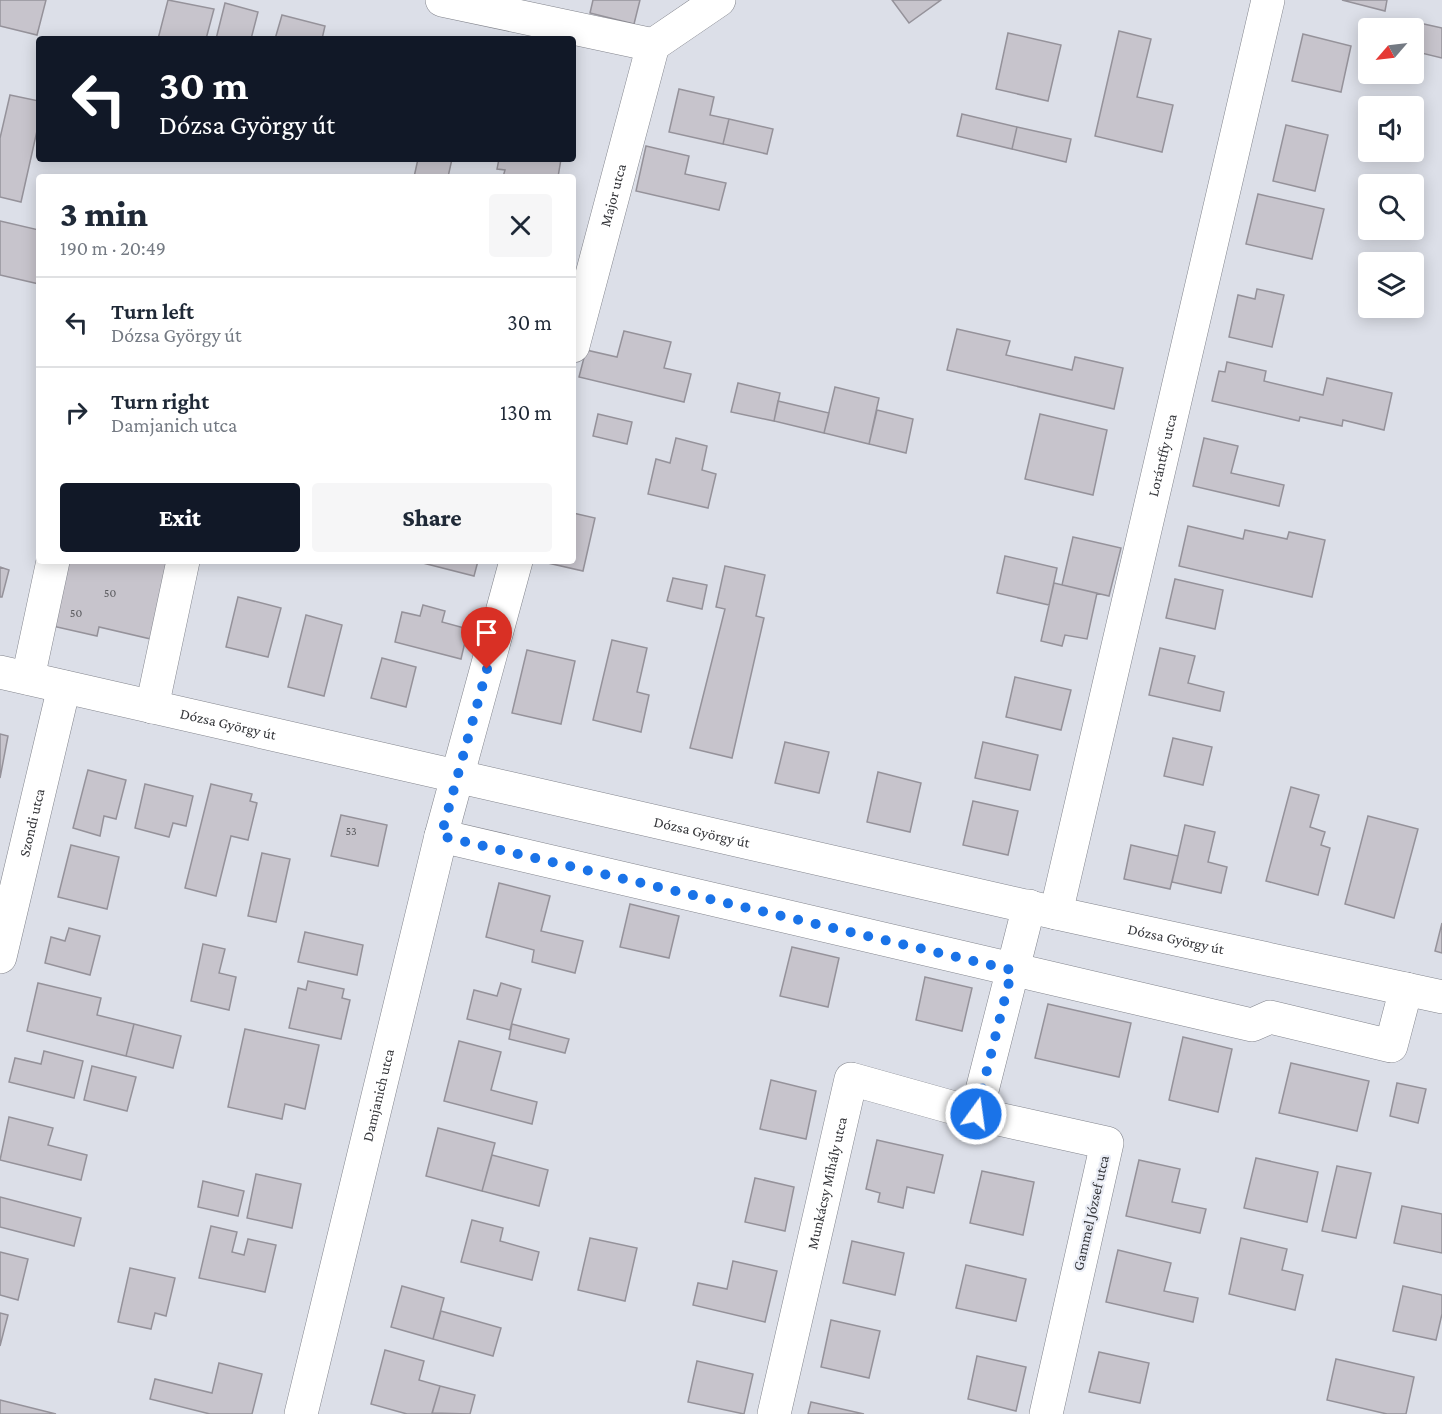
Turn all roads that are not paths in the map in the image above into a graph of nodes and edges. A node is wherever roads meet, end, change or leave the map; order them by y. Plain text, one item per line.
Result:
1 (442, 0) edge
2 (719, 0) edge
3 (1268, 0) edge
4 (653, 45) junction
5 (576, 335) edge
6 (52, 564) edge
7 (182, 564) edge
8 (515, 564) edge
9 (14, 675) edge
10 (64, 687) junction
11 (152, 707) junction
12 (459, 777) junction
13 (441, 836) junction
14 (1043, 909) junction
15 (0, 957) edge
16 (1012, 970) junction
17 (1431, 995) edge
18 (976, 1114) junction
19 (301, 1414) edge
20 (774, 1414) edge
21 (1046, 1414) edge

1 - 4 street
2 - 4 street
3 - 14 street, Lorántffy utca
4 - 5 street, Major utca
6 - 9 street
7 - 11 street
8 - 12 street
9 - 10 street, Dózsa György út
10 - 11 street, Dózsa György út
10 - 15 street, Szondi utca
11 - 12 street, Dózsa György út
12 - 13 street, Damjanich utca
12 - 14 street, Dózsa György út
13 - 16 street, Dózsa György út
13 - 19 street, Damjanich utca
14 - 16 street, Lorántffy utca
14 - 17 street, Dózsa György út
16 - 17 street, Dózsa György út
16 - 18 street, Lorántffy utca
18 - 20 street, Munkácsy Mihály utca
18 - 21 street, Gammel József utca

